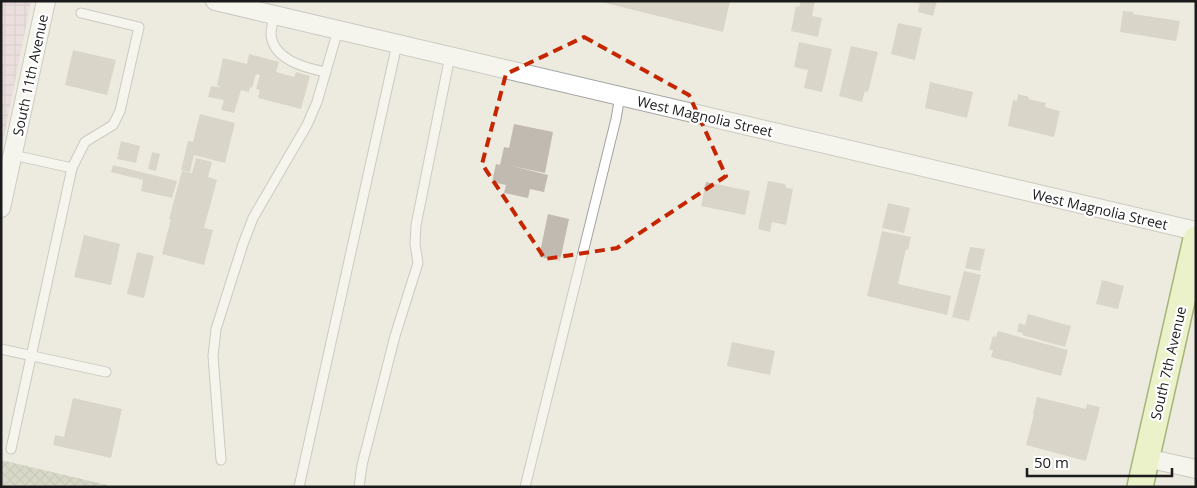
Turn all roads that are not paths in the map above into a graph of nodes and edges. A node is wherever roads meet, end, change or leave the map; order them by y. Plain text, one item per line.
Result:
1 (46, 1) edge
2 (215, 1) edge
3 (81, 13) dead end
4 (274, 15) junction
5 (338, 30) junction
6 (397, 44) junction
7 (450, 56) junction
8 (326, 72) junction
9 (620, 96) junction
10 (13, 155) junction
11 (72, 168) junction
12 (1, 208) edge
13 (1196, 231) edge
14 (1196, 239) edge
15 (1, 349) edge
16 (32, 355) junction
17 (106, 372) dead end
18 (11, 449) dead end
19 (1146, 458) junction
20 (221, 460) dead end
21 (1196, 469) edge
22 (299, 487) edge
23 (359, 487) edge
24 (525, 487) edge
25 (1140, 487) edge

1 - 10 street, South 11th Avenue
2 - 4 street, West Magnolia Street
3 - 11 lane
4 - 5 street, West Magnolia Street
4 - 8 lane
5 - 6 street, West Magnolia Street
5 - 8 lane
6 - 7 street, West Magnolia Street
6 - 22 lane
7 - 9 street, West Magnolia Street
7 - 23 lane
8 - 20 lane
9 - 13 street, West Magnolia Street
9 - 24 lane
10 - 11 lane
10 - 12 street, South 11th Avenue
11 - 16 lane
14 - 19 main road, South 7th Avenue
15 - 16 lane
16 - 17 lane
16 - 18 lane
19 - 21 street
19 - 25 main road, South 7th Avenue

